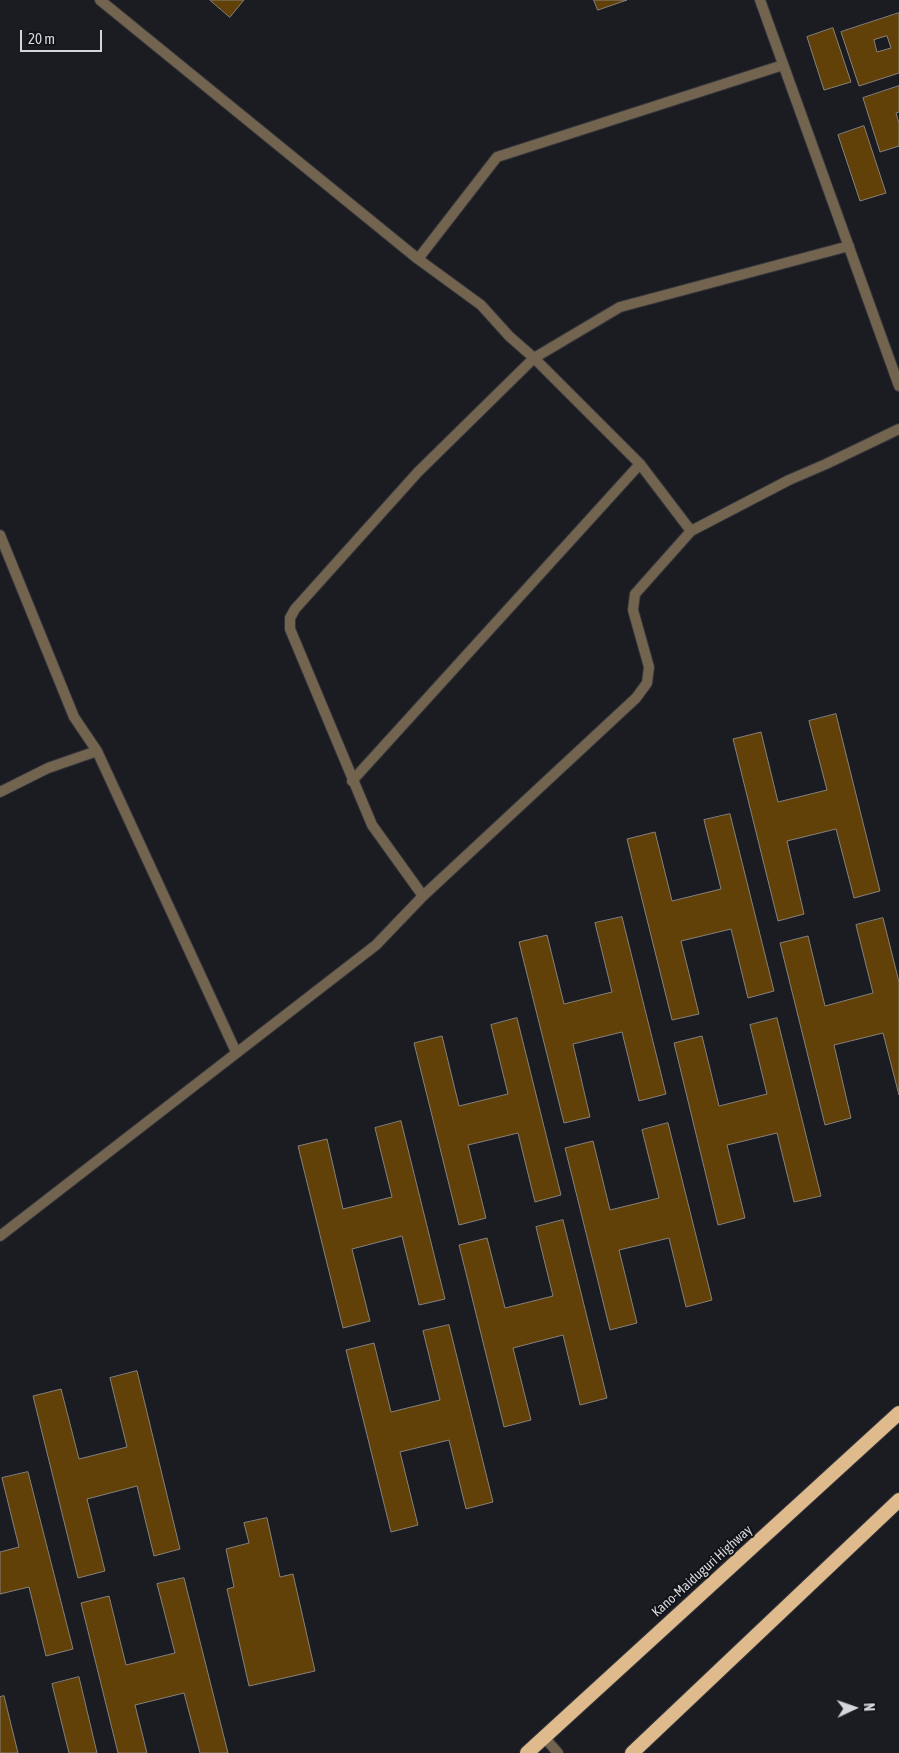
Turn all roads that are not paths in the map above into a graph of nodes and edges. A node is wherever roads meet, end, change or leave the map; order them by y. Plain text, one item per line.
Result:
1 (100, 0) edge
2 (760, 0) edge
3 (783, 64) junction
4 (848, 246) junction
5 (418, 260) junction
6 (534, 358) junction
7 (899, 386) edge
8 (899, 428) edge
9 (640, 464) junction
10 (691, 531) junction
11 (0, 536) edge
12 (97, 751) junction
13 (352, 781) junction
14 (0, 792) edge
15 (423, 896) junction
16 (236, 1052) junction
17 (0, 1236) edge
18 (899, 1413) edge
19 (899, 1500) edge
20 (544, 1737) junction
21 (527, 1753) edge
22 (558, 1753) edge
23 (632, 1753) edge

1 - 5 street
2 - 3 street
3 - 4 street
3 - 5 street
4 - 6 street
4 - 7 street
5 - 6 street
6 - 9 street
6 - 13 street
8 - 10 street
9 - 10 street
9 - 13 street
10 - 15 street
11 - 12 street
12 - 14 street
12 - 16 street
13 - 15 street
15 - 16 street
16 - 17 street
18 - 20 highway, Kano-Maiduguri Highway
19 - 23 highway
20 - 21 highway, Kano-Maiduguri Highway
20 - 22 street

